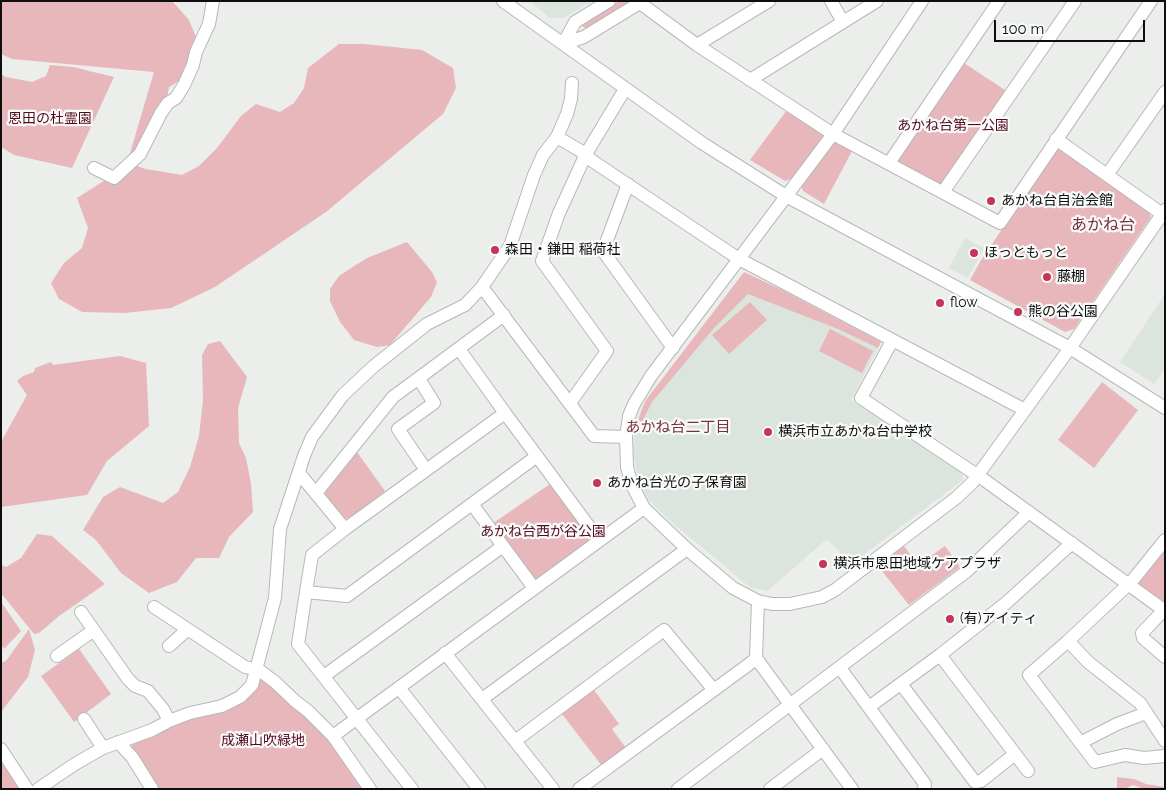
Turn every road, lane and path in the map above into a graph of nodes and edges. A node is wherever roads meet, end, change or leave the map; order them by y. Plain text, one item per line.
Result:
1 (213, 1) edge
2 (503, 1) edge
3 (769, 1) edge
4 (831, 1) edge
5 (877, 1) edge
6 (922, 1) edge
7 (999, 1) edge
8 (1075, 1) edge
9 (1151, 1) edge
10 (607, 2) edge
11 (642, 2) edge
12 (843, 22) junction
13 (563, 44) junction
14 (697, 45) junction
15 (750, 80) junction
16 (572, 83) dead end
17 (625, 89) junction
18 (1165, 92) edge
19 (833, 134) junction
20 (557, 137) junction
21 (1056, 139) junction
22 (586, 154) junction
23 (889, 163) junction
24 (94, 168) dead end
25 (1106, 175) junction
26 (628, 184) junction
27 (944, 192) junction
28 (786, 196) junction
29 (1164, 213) edge
30 (739, 259) junction
31 (482, 287) junction
32 (504, 315) junction
33 (892, 341) junction
34 (673, 348) junction
35 (1070, 348) junction
36 (459, 349) junction
37 (419, 379) junction
38 (570, 403) junction
39 (1165, 408) edge
40 (1025, 410) junction
41 (505, 413) junction
42 (626, 437) junction
43 (537, 456) junction
44 (426, 470) junction
45 (299, 473) junction
46 (978, 475) junction
47 (316, 494) junction
48 (472, 504) junction
49 (644, 508) junction
50 (1029, 512) junction
51 (345, 529) junction
52 (599, 540) junction
53 (1165, 540) edge
54 (1072, 543) junction
55 (503, 546) junction
56 (687, 549) junction
57 (1129, 584) junction
58 (534, 588) junction
59 (306, 592) junction
60 (758, 601) junction
61 (154, 607) dead end
62 (1164, 611) edge
63 (81, 612) dead end
64 (94, 630) junction
65 (187, 630) junction
66 (1068, 642) junction
67 (169, 646) dead end
68 (445, 653) junction
69 (940, 655) junction
70 (57, 656) dead end
71 (1165, 657) edge
72 (756, 658) junction
73 (255, 668) junction
74 (840, 668) junction
75 (324, 676) junction
76 (901, 684) junction
77 (400, 689) junction
78 (714, 690) junction
79 (482, 699) junction
80 (790, 706) junction
81 (869, 706) junction
82 (1146, 713) junction
83 (84, 719) dead end
84 (358, 719) junction
85 (169, 720) junction
86 (333, 736) junction
87 (515, 741) junction
88 (1165, 741) edge
89 (118, 742) junction
90 (1080, 743) junction
91 (103, 748) junction
92 (1, 749) edge
93 (823, 749) junction
94 (1015, 754) junction
95 (1165, 756) edge
96 (1028, 771) dead end
97 (150, 788) edge
98 (27, 789) edge
99 (38, 789) edge
100 (370, 789) edge
101 (412, 789) edge
102 (479, 789) edge
103 (553, 789) edge
104 (579, 789) edge
105 (678, 789) edge
106 (770, 789) edge
107 (852, 789) edge
108 (924, 789) edge

1 - 24 street
2 - 13 street
3 - 14 street
4 - 12 street
5 - 12 street
6 - 19 street
7 - 23 street
8 - 27 street
9 - 21 street
10 - 13 street
11 - 13 street
11 - 14 street
12 - 15 street
13 - 17 street
14 - 15 street
15 - 19 street
16 - 20 street
17 - 22 street
17 - 28 street
18 - 25 street
19 - 23 street
19 - 28 street
20 - 22 street
20 - 31 street
21 - 25 street
21 - 27 street
22 - 26 street
22 - 38 street
23 - 27 street
25 - 29 street
26 - 30 street
26 - 34 street
28 - 30 street
28 - 35 street
29 - 35 street
30 - 33 street
30 - 34 street
31 - 32 street
31 - 45 street
32 - 36 street
32 - 38 street
33 - 40 street
33 - 46 street
34 - 42 street
35 - 39 street
35 - 40 street
36 - 37 street
36 - 41 street
37 - 44 street
37 - 47 street
38 - 42 street
40 - 46 street
41 - 43 street
41 - 44 street
42 - 49 street
43 - 48 street
43 - 52 street
44 - 51 street
45 - 47 street
45 - 73 street
46 - 50 street
46 - 60 street
47 - 51 street
48 - 55 street
48 - 59 street
49 - 52 street
49 - 56 street
50 - 54 street
50 - 74 street
51 - 59 street
52 - 58 street
53 - 57 street
54 - 57 street
54 - 69 street
55 - 58 street
55 - 75 street
56 - 60 street
56 - 79 street
57 - 62 street
57 - 66 street
58 - 68 street
59 - 75 street
60 - 72 street
61 - 65 street
62 - 71 street
63 - 64 street
64 - 70 street
64 - 85 street
65 - 67 street
65 - 73 street
66 - 82 street
66 - 90 street
68 - 77 street
68 - 79 street
69 - 76 street
69 - 94 street
72 - 78 street
72 - 80 street
73 - 85 street
73 - 86 street
74 - 80 street
74 - 81 street
75 - 84 street
76 - 81 street
76 - 94 street
77 - 84 street
77 - 102 street
78 - 87 street
78 - 104 street
79 - 87 street
80 - 93 street
80 - 105 street
81 - 108 street
82 - 88 street
82 - 90 street
83 - 91 street
84 - 86 street
84 - 101 street
85 - 89 street
86 - 100 street
87 - 103 street
89 - 91 street
89 - 97 street
90 - 95 street
91 - 99 street
92 - 98 street
93 - 106 street
93 - 107 street
94 - 96 street

